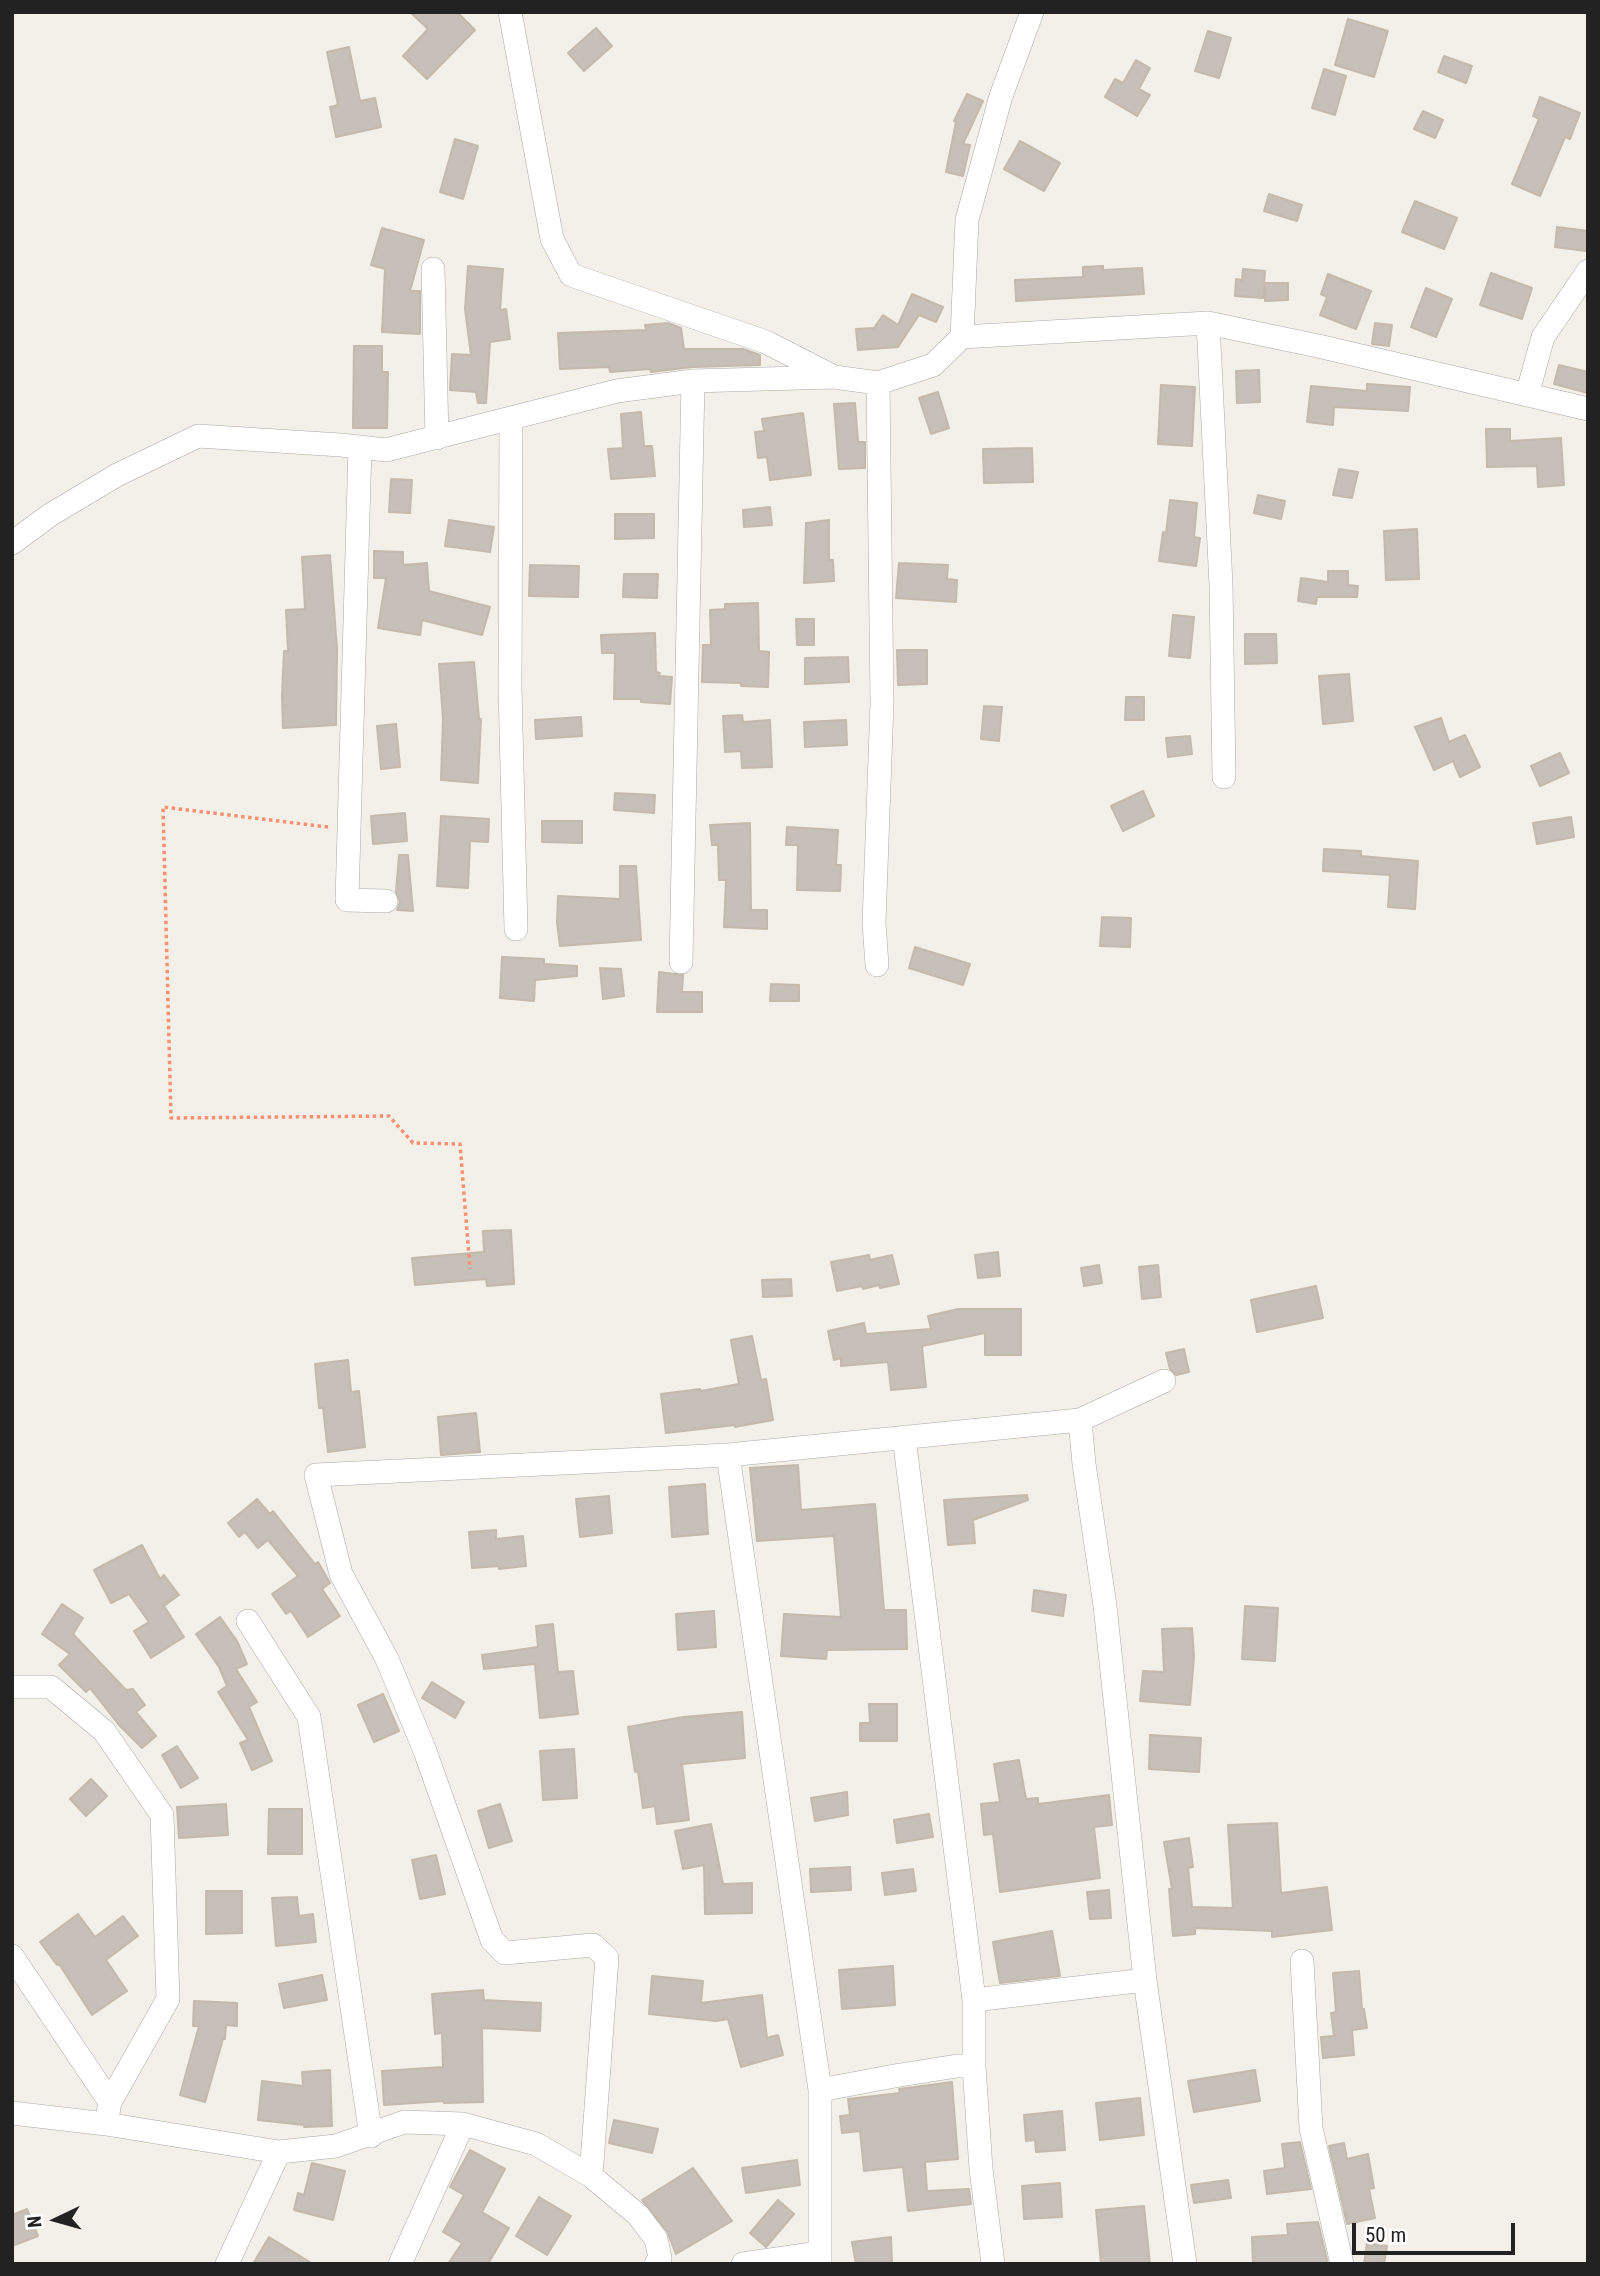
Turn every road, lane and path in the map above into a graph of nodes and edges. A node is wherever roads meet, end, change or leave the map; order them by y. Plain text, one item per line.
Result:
1 (510, 12) edge
2 (1032, 12) edge
3 (433, 269) dead end
4 (1588, 271) edge
5 (1208, 323) junction
6 (962, 337) junction
7 (834, 377) junction
8 (693, 381) junction
9 (878, 383) junction
10 (1527, 395) junction
11 (1588, 410) edge
12 (511, 420) junction
13 (437, 438) junction
14 (360, 447) junction
15 (12, 543) edge
16 (1224, 777) dead end
17 (350, 829) junction
18 (386, 901) dead end
19 (516, 929) dead end
20 (681, 962) dead end
21 (877, 965) dead end
22 (470, 1269) dead end
23 (1164, 1381) dead end
24 (1080, 1420) junction
25 (904, 1437) junction
26 (728, 1455) junction
27 (248, 1622) dead end
28 (12, 1687) edge
29 (12, 1956) edge
30 (1302, 1961) dead end
31 (1145, 1980) junction
32 (974, 2000) junction
33 (974, 2066) junction
34 (820, 2090) junction
35 (12, 2113) edge
36 (108, 2113) junction
37 (463, 2124) junction
38 (371, 2136) junction
39 (279, 2152) junction
40 (591, 2176) junction
41 (820, 2259) edge
42 (227, 2264) edge
43 (400, 2264) edge
44 (656, 2264) edge
45 (743, 2264) edge
46 (993, 2264) edge
47 (1185, 2264) edge
48 (1342, 2264) edge

1 - 7 street
2 - 6 street
3 - 13 street
4 - 10 street
5 - 6 street
5 - 10 street
5 - 16 street
6 - 9 street
7 - 8 street
7 - 9 street
8 - 12 street
8 - 20 street
9 - 21 street
10 - 11 street
12 - 13 street
12 - 19 street
13 - 14 street
14 - 15 street
14 - 17 street
17 - 18 street
17 - 22 path
23 - 24 street
24 - 25 street
24 - 31 street
25 - 26 street
25 - 32 street
26 - 34 street
26 - 40 street
27 - 38 street
28 - 36 street
29 - 36 street
30 - 48 street
31 - 32 street
31 - 47 street
32 - 33 street
33 - 34 street
33 - 46 street
34 - 41 street
35 - 36 street
36 - 39 street
37 - 38 street
37 - 40 street
37 - 43 street
38 - 39 street
39 - 42 street
40 - 44 street
41 - 45 street

